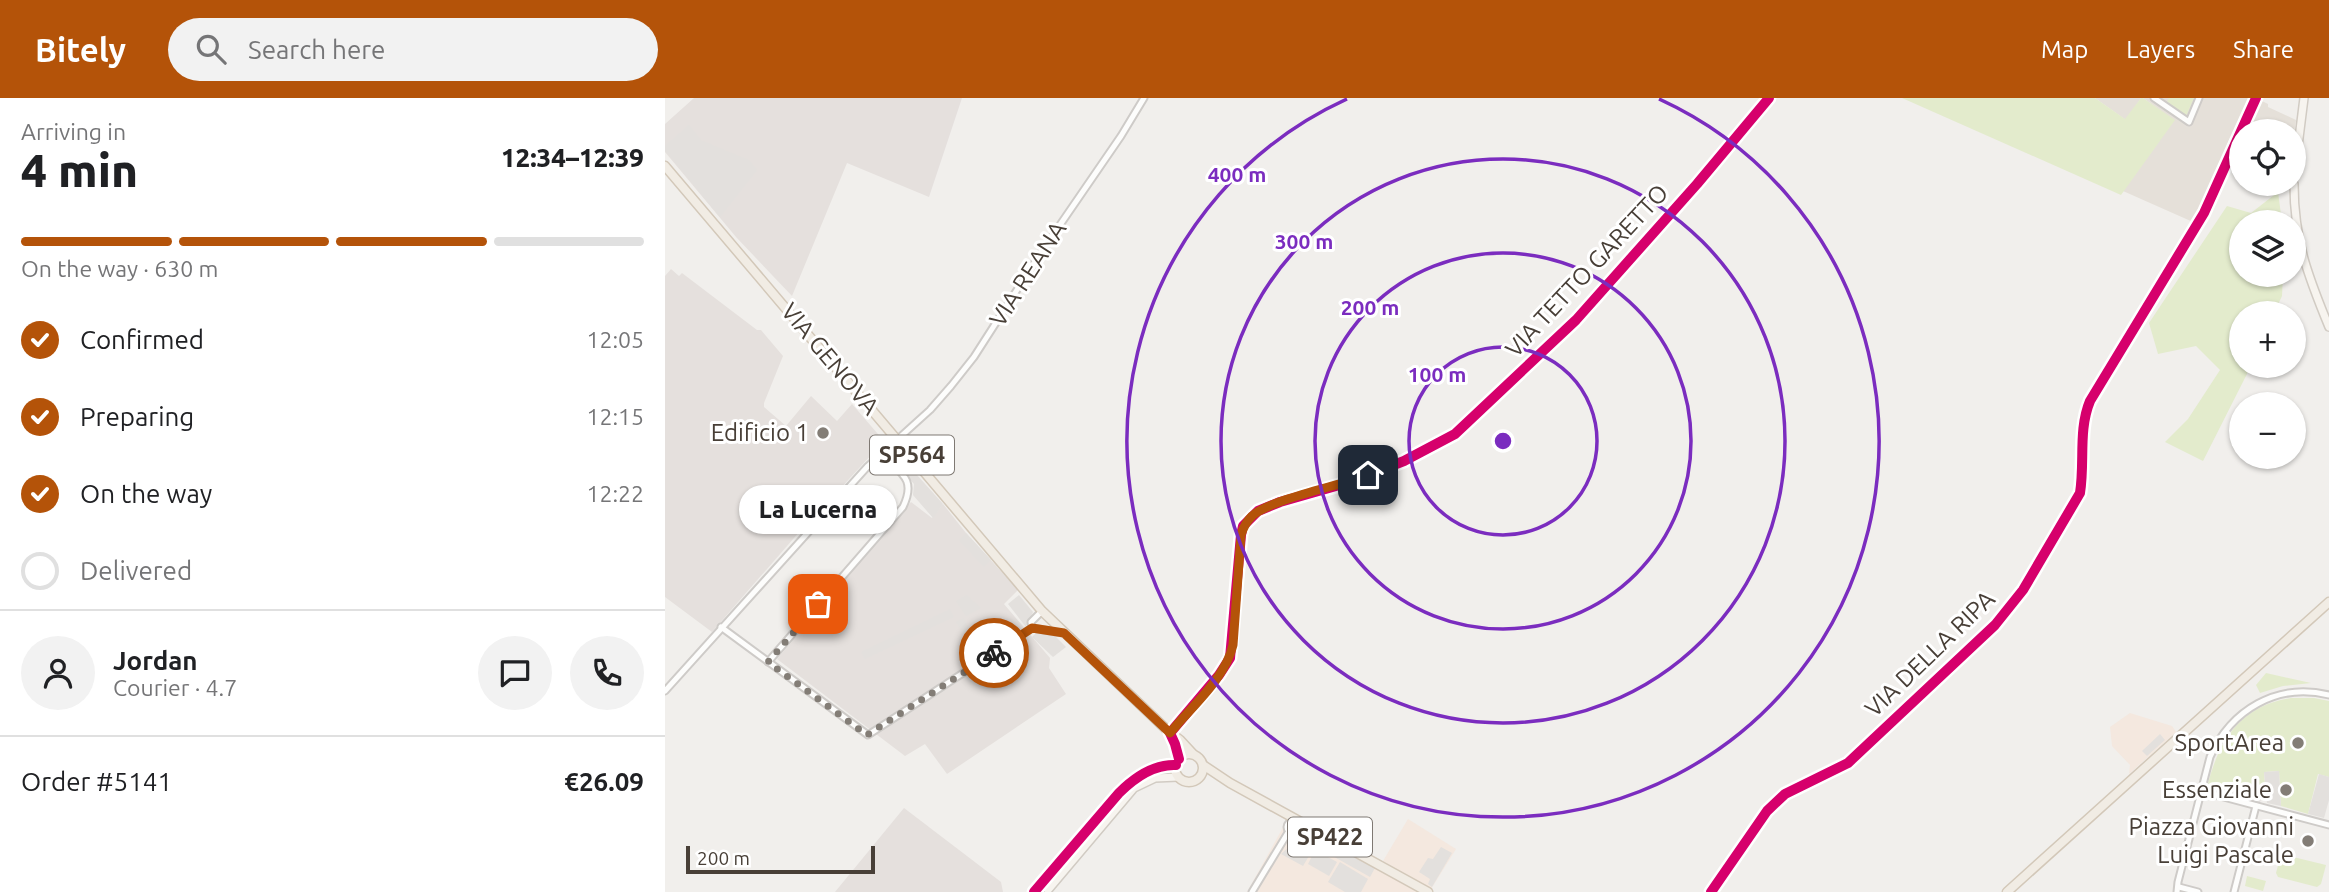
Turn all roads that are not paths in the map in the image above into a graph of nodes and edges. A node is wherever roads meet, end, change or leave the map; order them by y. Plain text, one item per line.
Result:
1 (1144, 98) edge
2 (1769, 98) edge
3 (2154, 98) edge
4 (2199, 98) edge
5 (2256, 98) edge
6 (2304, 98) edge
7 (2301, 119) edge
8 (665, 166) edge
9 (2295, 196) edge
10 (2329, 327) edge
11 (897, 438) junction
12 (881, 453) junction
13 (2329, 602) edge
14 (1044, 614) junction
15 (721, 627) junction
16 (1032, 628) junction
17 (1040, 630) junction
18 (1064, 633) junction
19 (768, 662) junction
20 (665, 691) edge
21 (2329, 695) edge
22 (1170, 733) junction
23 (1193, 754) junction
24 (1177, 762) junction
25 (1203, 765) junction
26 (1178, 777) junction
27 (1199, 778) junction
28 (1230, 783) junction
29 (2201, 791) junction
30 (2256, 806) junction
31 (1297, 821) junction
32 (2329, 825) edge
33 (1037, 888) edge
34 (2178, 889) edge
35 (1048, 890) dead end
36 (1252, 892) edge
37 (1428, 892) edge
38 (1711, 892) edge
39 (2007, 892) edge
40 (2198, 892) edge
41 (2234, 892) edge

1 - 11 street, VIA REANA
2 - 22 street, VIA TETTO GARETTO
3 - 4 street
5 - 38 street, VIA DELLA RIPA
6 - 7 street
8 - 11 main road, VIA GENOVA / SP564
9 - 10 street
11 - 12 street, VIA REANA
11 - 14 main road, VIA GENOVA / SP564
12 - 15 street, VIA REANA
12 - 19 street
13 - 39 main road
14 - 16 street
14 - 17 street
14 - 18 main road, VIA GENOVA / SP564
15 - 19 street
15 - 20 street, VIA REANA
16 - 17 street
16 - 19 street
17 - 18 street
18 - 22 main road, VIA GENOVA / SP564
21 - 29 street
22 - 23 main road, VIA GENOVA / SP564
22 - 24 main road, VIA GENOVA / SP564
23 - 24 main road
23 - 25 main road, SP422
24 - 26 main road
24 - 33 street
25 - 27 main road
25 - 28 main road, SP422
26 - 27 main road, SP422
26 - 35 street, SP422
27 - 28 main road, SP422
28 - 31 main road, SP422
29 - 30 street
29 - 34 street
30 - 32 street
30 - 41 street
31 - 36 street
31 - 37 main road, SP422
34 - 40 street

